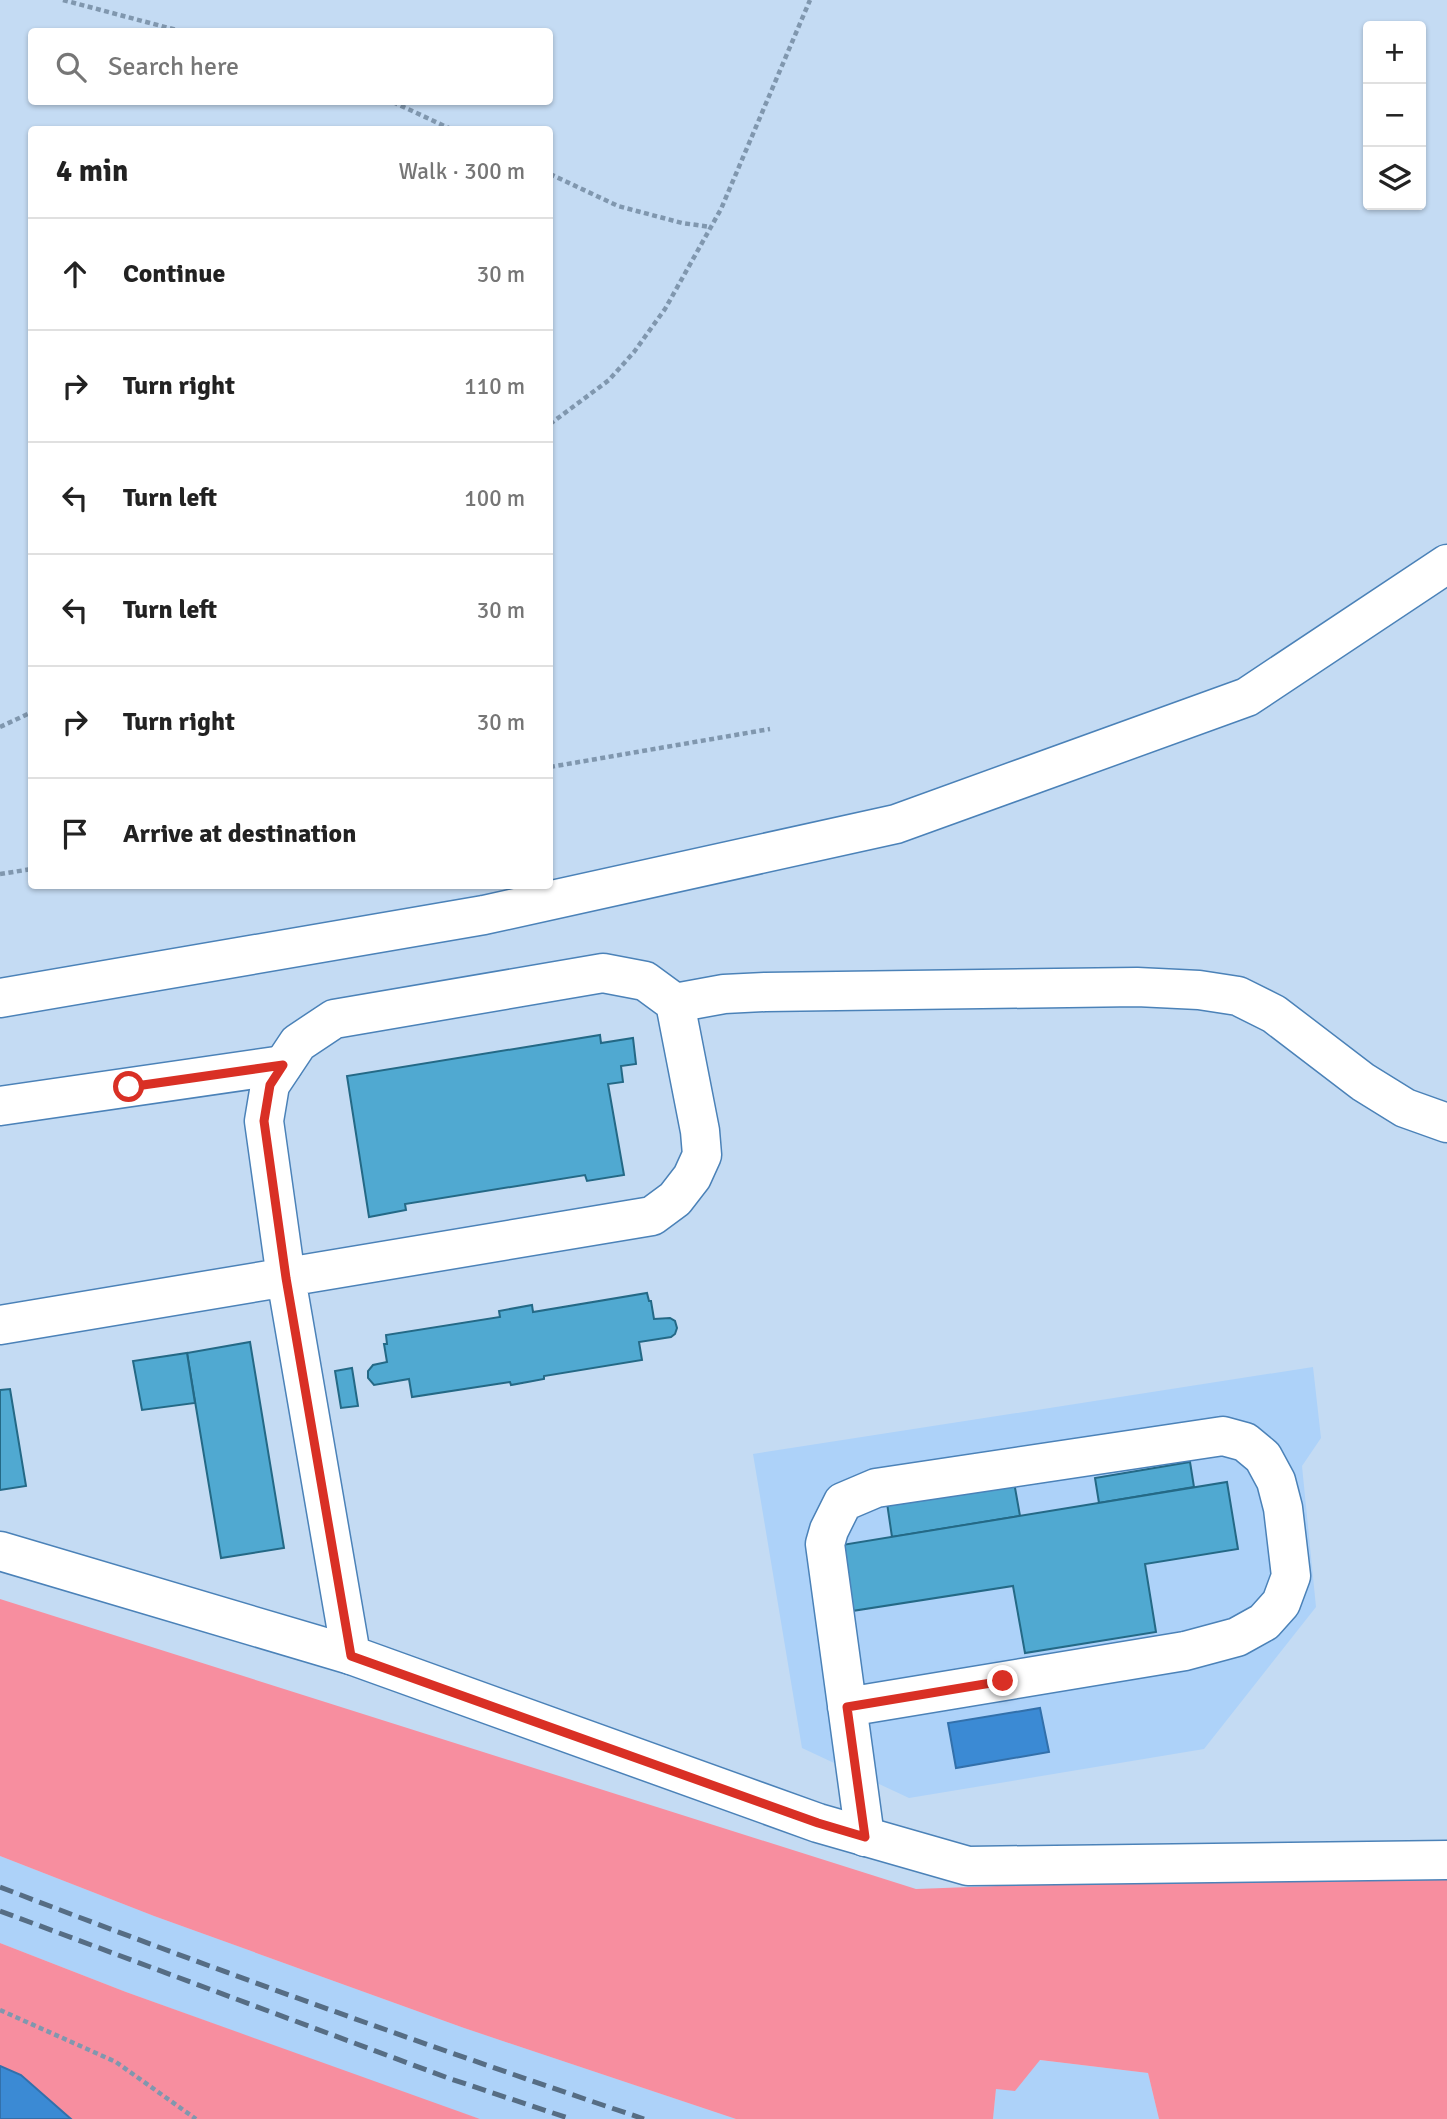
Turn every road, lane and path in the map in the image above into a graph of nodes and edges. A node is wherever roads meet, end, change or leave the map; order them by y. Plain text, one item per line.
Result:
1 (64, 0) edge
2 (810, 0) edge
3 (169, 28) edge
4 (399, 105) edge
5 (444, 126) edge
6 (553, 175) edge
7 (711, 227) junction
8 (553, 422) edge
9 (1447, 564) edge
10 (28, 714) edge
11 (0, 727) edge
12 (771, 729) dead end
13 (553, 766) edge
14 (28, 870) edge
15 (0, 874) edge
16 (0, 998) edge
17 (675, 1003) junction
18 (283, 1065) junction
19 (0, 1105) edge
20 (1447, 1123) edge
21 (286, 1278) junction
22 (0, 1325) edge
23 (0, 1551) edge
24 (351, 1656) junction
25 (847, 1707) junction
26 (865, 1837) junction
27 (1447, 1860) edge
28 (0, 2010) edge
29 (197, 2119) edge

1 - 3 path
2 - 7 path
4 - 5 path
6 - 7 path
7 - 8 path
9 - 16 main road
10 - 11 path
12 - 13 path
14 - 15 path
17 - 18 main road
17 - 20 main road
17 - 21 main road
18 - 19 main road
18 - 21 main road
21 - 22 main road
21 - 24 main road
23 - 24 main road
24 - 26 main road
25 - 25 main road
25 - 26 main road
26 - 27 main road
28 - 29 path

